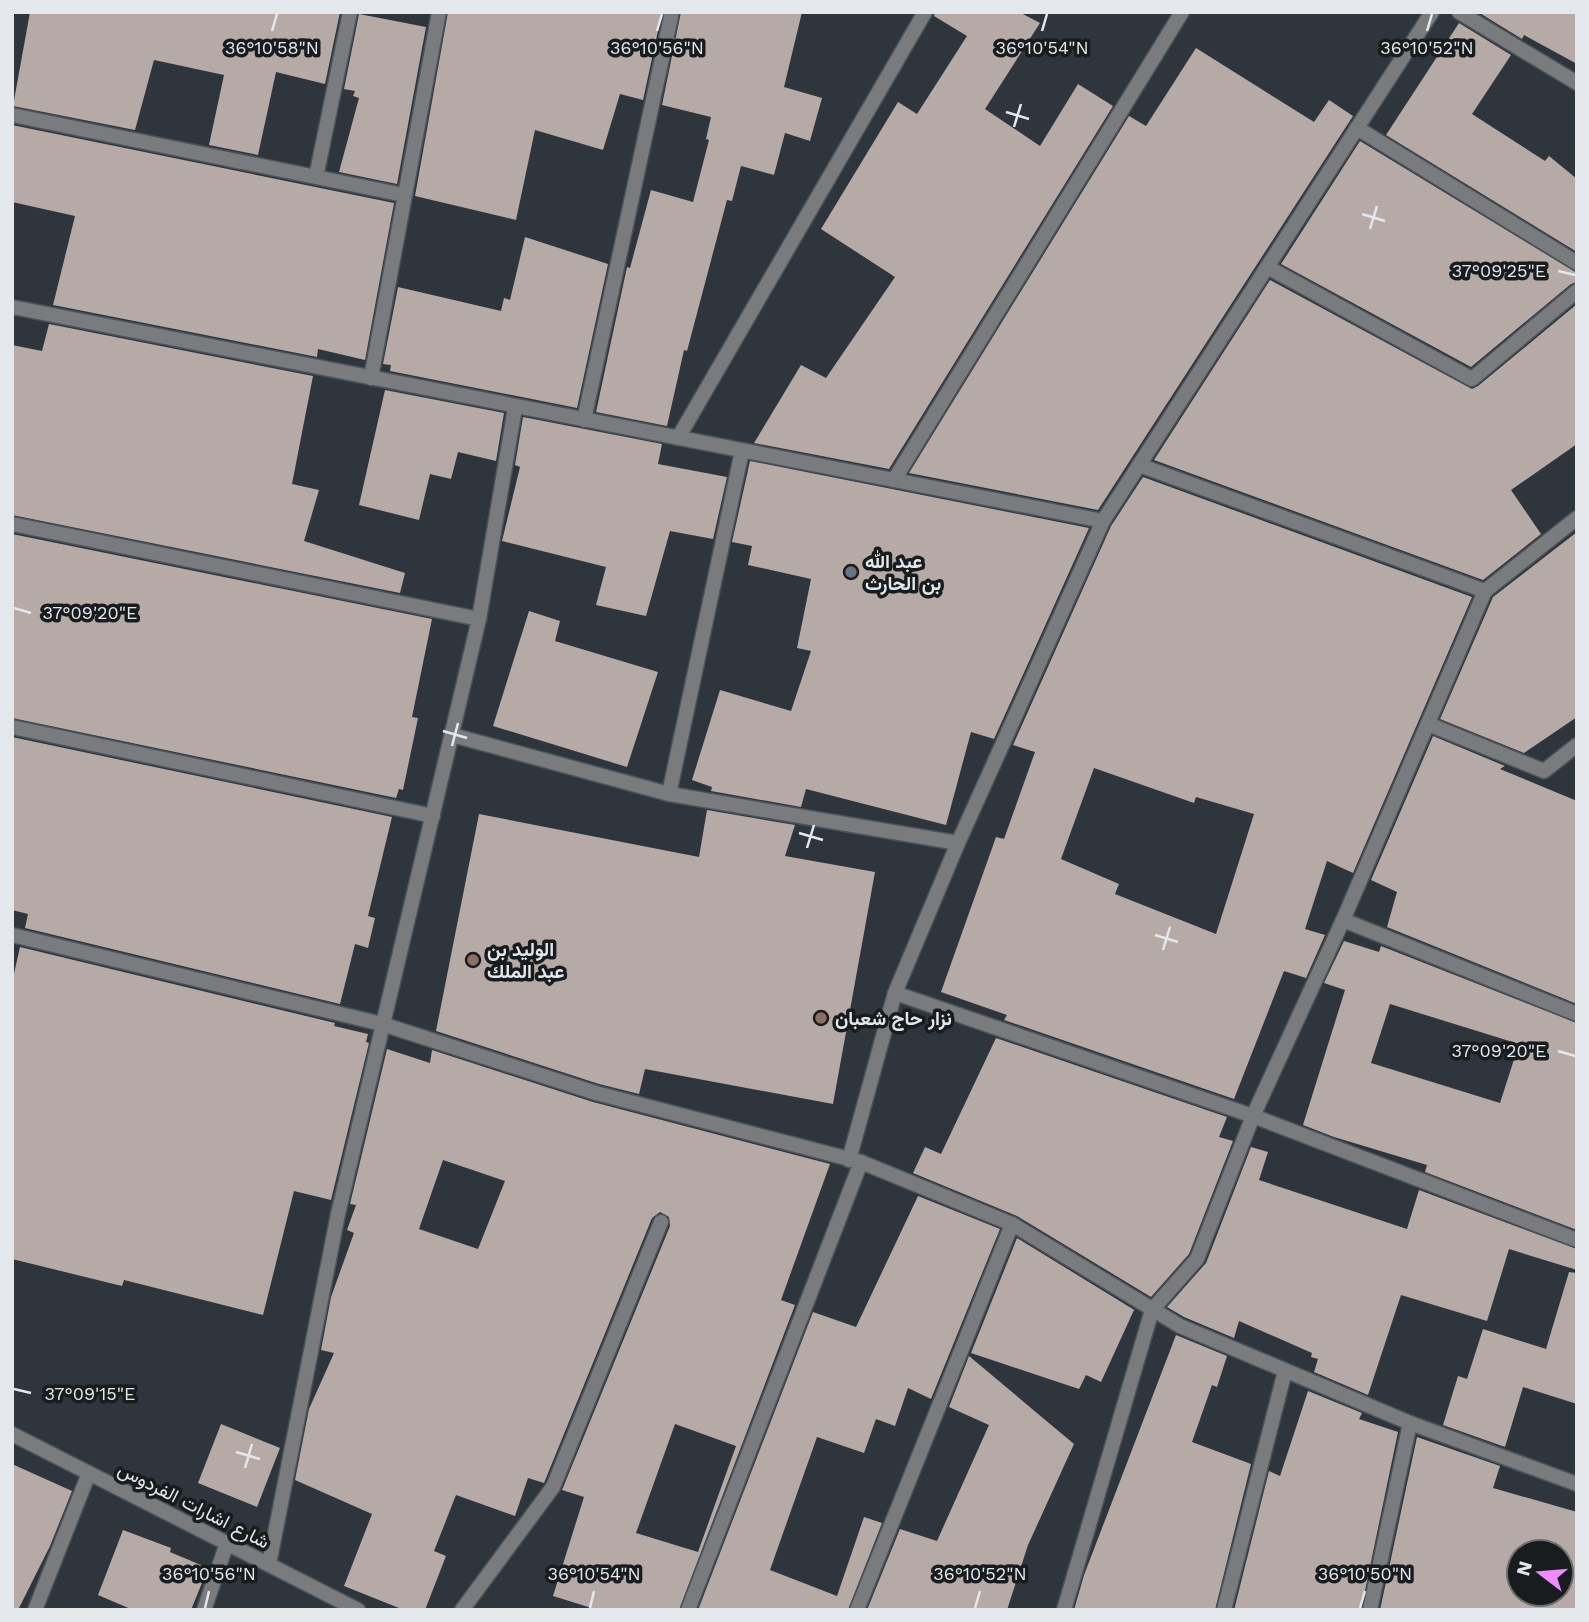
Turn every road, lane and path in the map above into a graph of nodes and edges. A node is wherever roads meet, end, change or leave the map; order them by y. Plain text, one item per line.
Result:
1 (350, 12) edge
2 (439, 12) edge
3 (672, 12) edge
4 (925, 12) edge
5 (1182, 12) edge
6 (1432, 12) edge
7 (1459, 12) edge
8 (1577, 83) edge
9 (12, 116) edge
10 (1357, 128) junction
11 (316, 177) junction
12 (404, 195) junction
13 (1577, 263) edge
14 (1267, 267) junction
15 (1577, 291) edge
16 (12, 307) edge
17 (371, 378) junction
18 (515, 408) junction
19 (584, 420) junction
20 (678, 438) junction
21 (742, 451) junction
22 (1139, 465) junction
23 (894, 480) junction
24 (1577, 518) edge
25 (1103, 521) junction
26 (12, 524) edge
27 (1485, 591) junction
28 (479, 619) junction
29 (1428, 724) junction
30 (12, 727) edge
31 (452, 735) junction
32 (1577, 745) edge
33 (669, 793) junction
34 (433, 816) junction
35 (958, 843) junction
36 (1343, 920) junction
37 (12, 935) edge
38 (895, 993) junction
39 (1577, 1014) edge
40 (382, 1024) junction
41 (1253, 1116) junction
42 (855, 1161) junction
43 (661, 1222) dead end
44 (1012, 1224) junction
45 (1577, 1240) edge
46 (1152, 1310) junction
47 (1285, 1371) junction
48 (1410, 1423) junction
49 (12, 1434) edge
50 (89, 1473) junction
51 (1577, 1483) edge
52 (228, 1543) junction
53 (269, 1564) junction
54 (35, 1610) edge
55 (204, 1610) edge
56 (358, 1610) edge
57 (462, 1610) edge
58 (688, 1610) edge
59 (857, 1610) edge
60 (1064, 1610) edge
61 (1224, 1610) edge
62 (1370, 1610) edge

1 - 11 street
2 - 12 street
3 - 19 street
4 - 20 street
5 - 23 street
6 - 10 street
7 - 8 street
9 - 11 street
10 - 13 street
10 - 14 street
11 - 12 street
12 - 17 street
14 - 15 street
14 - 22 street
16 - 17 street
17 - 18 street
18 - 19 street
18 - 28 street
19 - 20 street
20 - 21 street
21 - 23 street
21 - 33 street
22 - 25 street
22 - 27 street
23 - 25 street
24 - 27 street
25 - 35 street
26 - 28 street
27 - 29 street
28 - 31 street
29 - 32 street
29 - 36 street
30 - 34 street
31 - 33 street
31 - 34 street
33 - 35 street
34 - 40 street
35 - 38 street
36 - 39 street
36 - 41 street
37 - 40 street
38 - 41 street
38 - 42 street
40 - 42 street
40 - 53 street
41 - 45 street
41 - 46 street
42 - 44 street
42 - 58 street
43 - 57 street
44 - 46 street
44 - 59 street
46 - 47 street
46 - 60 street
47 - 48 street
47 - 61 street
48 - 51 street
48 - 62 street
49 - 50 street, شارع اشارات الفردوس
50 - 52 street, شارع اشارات الفردوس
50 - 54 street
52 - 53 street, شارع اشارات الفردوس
52 - 55 street
53 - 56 street, شارع اشارات الفردوس

